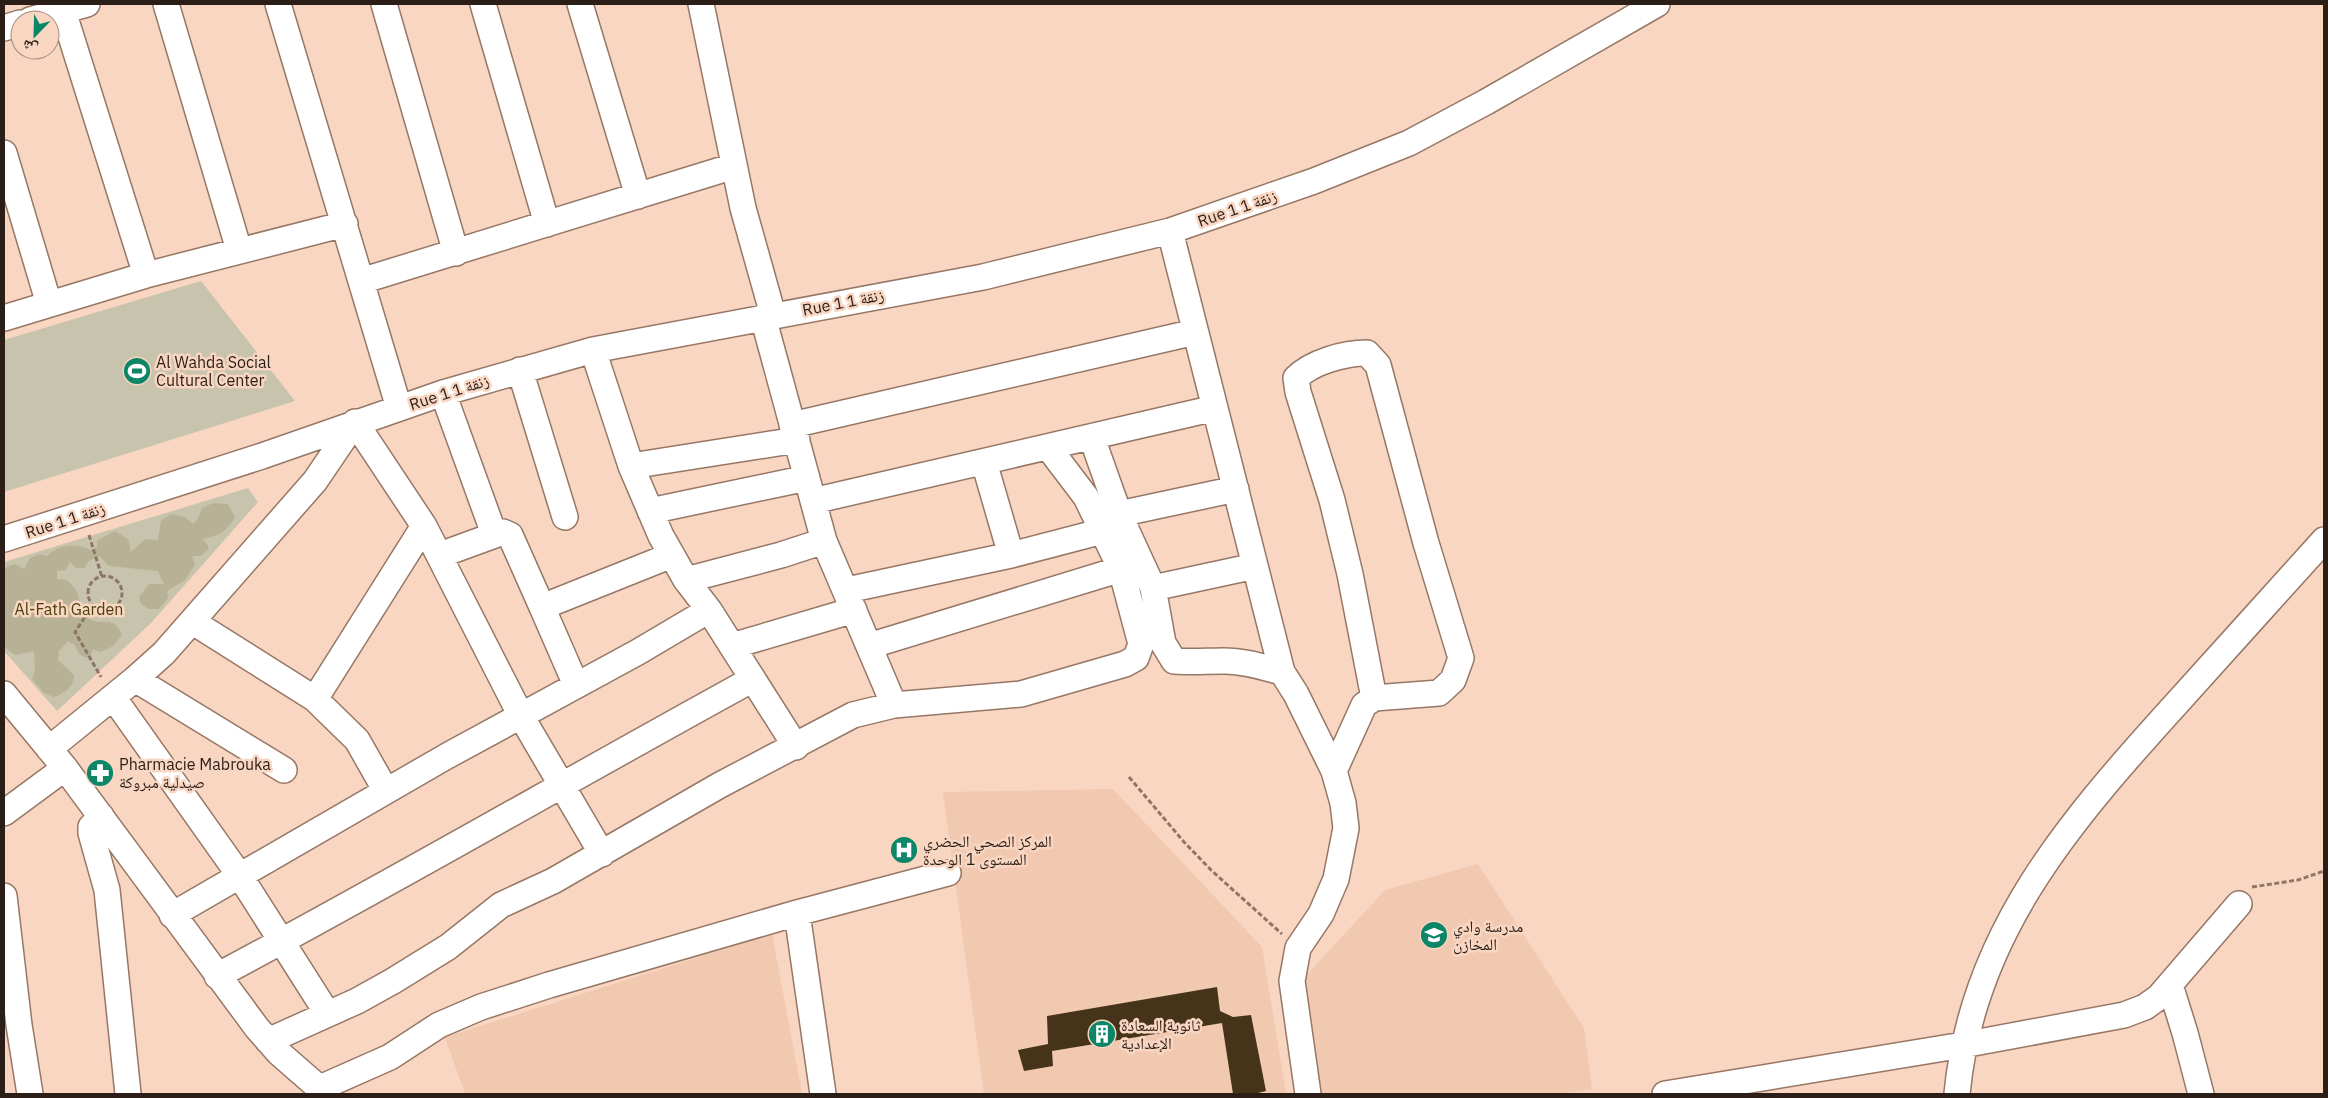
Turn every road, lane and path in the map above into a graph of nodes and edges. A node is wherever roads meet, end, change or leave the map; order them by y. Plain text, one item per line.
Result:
1 (87, 4) edge
2 (166, 4) edge
3 (278, 4) edge
4 (384, 4) edge
5 (483, 4) edge
6 (580, 4) edge
7 (701, 4) edge
8 (1657, 4) edge
9 (63, 11) junction
10 (60, 12) edge
11 (4, 153) edge
12 (734, 166) junction
13 (638, 196) junction
14 (345, 224) junction
15 (547, 224) junction
16 (1170, 231) junction
17 (239, 250) junction
18 (456, 253) junction
19 (146, 275) junction
20 (361, 281) junction
21 (49, 304) junction
22 (768, 316) junction
23 (4, 318) edge
24 (1195, 332) junction
25 (593, 350) junction
26 (520, 370) junction
27 (444, 394) junction
28 (399, 408) junction
29 (1215, 408) junction
30 (355, 422) junction
31 (794, 433) junction
32 (1092, 438) junction
33 (1048, 447) junction
34 (984, 462) junction
35 (631, 466) junction
36 (1236, 488) junction
37 (810, 490) junction
38 (650, 511) junction
39 (82, 514) junction
40 (565, 516) dead end
41 (1111, 523) junction
42 (424, 526) junction
43 (494, 534) junction
44 (4, 539) edge
45 (2324, 540) edge
46 (824, 541) junction
47 (1011, 554) junction
48 (440, 555) junction
49 (672, 555) junction
50 (1255, 566) junction
51 (1121, 569) junction
52 (102, 577) junction
53 (686, 580) junction
54 (1153, 588) junction
55 (850, 600) junction
56 (93, 605) junction
57 (542, 607) junction
58 (709, 610) junction
59 (193, 622) junction
60 (732, 646) junction
61 (869, 646) junction
62 (1282, 672) junction
63 (136, 679) junction
64 (753, 679) junction
65 (576, 686) junction
66 (4, 694) edge
67 (113, 697) junction
68 (315, 698) junction
69 (1374, 698) junction
70 (894, 705) junction
71 (521, 716) junction
72 (796, 747) junction
73 (49, 749) junction
74 (65, 768) junction
75 (284, 770) dead end
76 (1334, 771) junction
77 (1130, 777) dead end
78 (562, 784) junction
79 (386, 790) junction
80 (4, 813) edge
81 (101, 816) junction
82 (602, 854) junction
83 (2324, 871) edge
84 (948, 873) dead end
85 (240, 876) junction
86 (4, 896) edge
87 (2239, 904) joint
88 (797, 913) junction
89 (172, 915) junction
90 (282, 941) junction
91 (1298, 948) junction
92 (216, 976) junction
93 (2170, 986) junction
94 (327, 1013) junction
95 (268, 1041) junction
96 (1963, 1045) junction
97 (323, 1091) edge
98 (30, 1094) edge
99 (128, 1094) edge
100 (823, 1094) edge
101 (1308, 1094) edge
102 (1665, 1094) edge
103 (1956, 1094) edge
104 (2200, 1094) edge

1 - 9 street
2 - 17 street
3 - 14 street
4 - 18 street
5 - 15 street
6 - 13 street
7 - 12 street
8 - 16 street, Rue 1 زنقة 1
9 - 10 street
9 - 19 street
11 - 21 street
12 - 13 street
12 - 22 street
13 - 15 street
14 - 17 street
14 - 20 street
15 - 18 street
16 - 22 street, Rue 1 زنقة 1
16 - 24 street
17 - 19 street
18 - 20 street
19 - 21 street
20 - 28 street
21 - 23 street
22 - 25 street, Rue 1 زنقة 1
22 - 31 street
24 - 29 street
24 - 31 street
25 - 26 street, Rue 1 زنقة 1
25 - 35 street
26 - 27 street, Rue 1 زنقة 1
26 - 40 street
27 - 28 street, Rue 1 زنقة 1
27 - 43 street
28 - 30 street, Rue 1 زنقة 1
29 - 32 street
29 - 36 street
30 - 39 street, Rue 1 زنقة 1
30 - 42 street
30 - 59 street
31 - 35 street
31 - 37 street
32 - 33 street
32 - 41 street
33 - 34 street
33 - 41 street
34 - 37 street
34 - 47 street
35 - 38 street
36 - 41 street
36 - 50 street
37 - 38 street
37 - 46 street
38 - 49 street
39 - 44 street, Rue 1 زنقة 1
39 - 52 path
41 - 47 street
41 - 51 street
41 - 54 street
42 - 48 street
42 - 68 street
43 - 48 street
43 - 57 street
45 - 96 street
46 - 53 street
46 - 55 street
47 - 55 street
48 - 71 street
49 - 53 street
49 - 57 street
50 - 54 street
50 - 62 street
51 - 61 street
51 - 70 street
52 - 56 path
52 - 56 path
53 - 58 street
54 - 62 street
55 - 60 street
55 - 61 street
56 - 67 path
57 - 65 street
58 - 60 street
58 - 65 street
59 - 63 street
59 - 68 street
60 - 64 street
61 - 70 street
62 - 76 street
63 - 67 street
63 - 75 street
64 - 72 street
64 - 78 street
65 - 71 street
66 - 73 street
67 - 73 street
67 - 85 street
68 - 79 street
69 - 69 street
69 - 76 street
70 - 72 street
71 - 78 street
71 - 79 street
72 - 82 street
73 - 74 street
74 - 80 street
74 - 81 street
76 - 91 street
77 - 91 path
78 - 82 street
78 - 90 street
79 - 85 street
81 - 89 street
81 - 99 street
82 - 94 street
83 - 87 path
84 - 88 street
85 - 89 street
85 - 90 street
86 - 98 street
87 - 93 street
88 - 97 street
88 - 100 street
89 - 92 street
90 - 92 street
90 - 94 street
91 - 101 street
92 - 95 street
93 - 96 street
93 - 104 street
94 - 95 street
95 - 97 street
96 - 102 street
96 - 103 street

